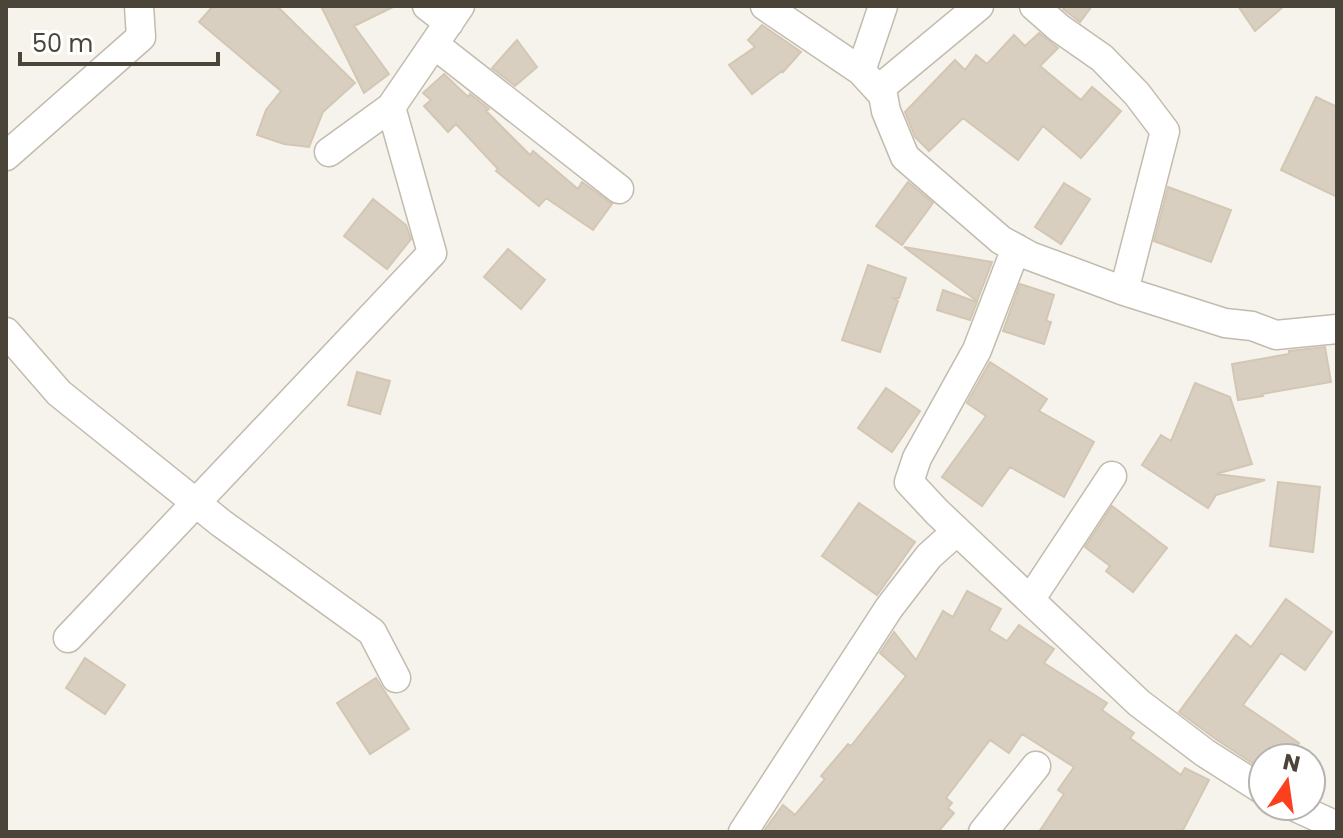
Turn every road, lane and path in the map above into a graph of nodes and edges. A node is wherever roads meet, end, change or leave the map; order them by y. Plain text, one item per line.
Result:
1 (139, 6) edge
2 (427, 6) edge
3 (765, 6) edge
4 (883, 6) edge
5 (979, 6) edge
6 (1034, 6) edge
7 (448, 25) edge
8 (870, 80) junction
9 (391, 107) junction
10 (329, 152) dead end
11 (6, 156) edge
12 (619, 189) dead end
13 (1016, 248) junction
14 (1124, 291) junction
15 (1337, 329) edge
16 (6, 332) edge
17 (1112, 476) dead end
18 (197, 504) junction
19 (957, 531) junction
20 (1030, 600) junction
21 (68, 638) dead end
22 (396, 678) dead end
23 (1036, 766) dead end
24 (1247, 780) edge
25 (743, 832) edge
26 (983, 832) edge

1 - 11 street
2 - 7 street
3 - 8 street
4 - 8 street
5 - 8 street
6 - 14 street
7 - 9 street
7 - 12 street
8 - 13 street
9 - 10 street
9 - 18 street
13 - 14 street
13 - 19 street
14 - 15 street
16 - 18 street
17 - 20 street
18 - 21 street
18 - 22 street
19 - 20 street
19 - 25 street
20 - 24 street
23 - 26 street

